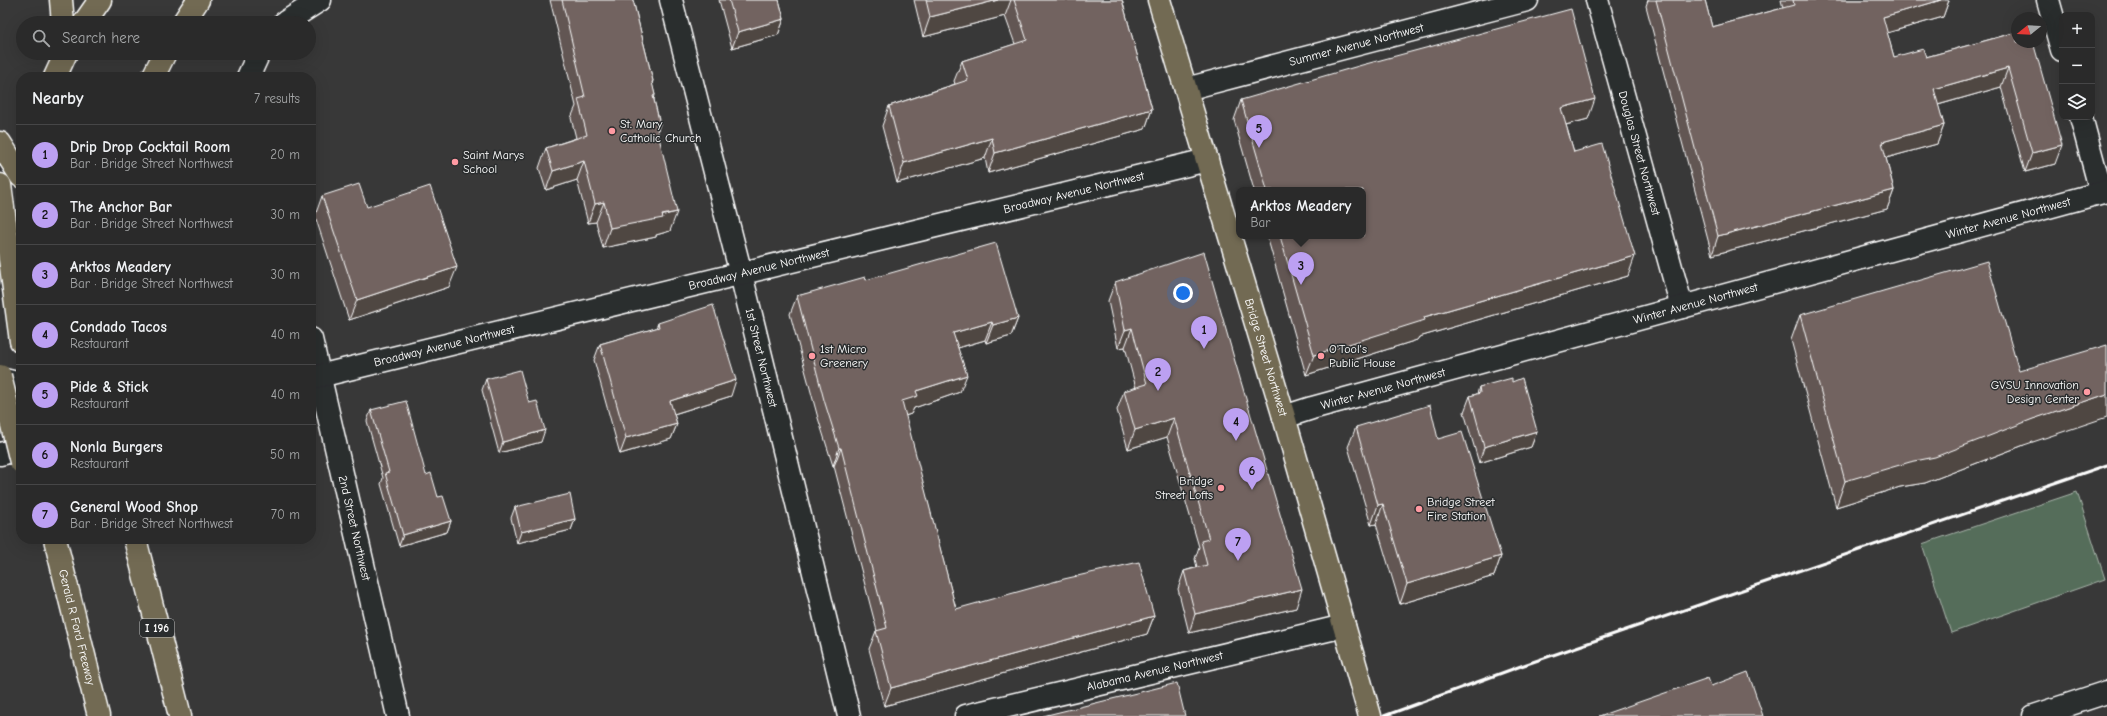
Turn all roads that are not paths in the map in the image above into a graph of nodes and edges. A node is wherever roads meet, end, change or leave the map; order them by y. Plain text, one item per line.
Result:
1 (61, 0) edge
2 (100, 0) edge
3 (198, 0) edge
4 (320, 0) edge
5 (671, 0) edge
6 (1159, 0) edge
7 (1527, 0) edge
8 (1597, 0) edge
9 (2048, 0) edge
10 (62, 16) edge
11 (89, 16) edge
12 (188, 16) edge
13 (295, 16) edge
14 (2061, 48) edge
15 (63, 60) edge
16 (67, 60) edge
17 (162, 60) edge
18 (57, 72) edge
19 (68, 72) edge
20 (156, 72) edge
21 (1186, 89) junction
22 (2082, 120) edge
23 (0, 143) edge
24 (1207, 160) junction
25 (16, 168) edge
26 (0, 185) edge
27 (2104, 191) edge
28 (741, 274) junction
29 (16, 304) edge
30 (1682, 307) junction
31 (0, 376) edge
32 (316, 377) edge
33 (0, 379) edge
34 (316, 381) edge
35 (16, 383) edge
36 (1284, 417) junction
37 (16, 442) edge
38 (16, 450) edge
39 (0, 454) edge
40 (51, 544) edge
41 (56, 544) edge
42 (136, 544) edge
43 (61, 567) junction
44 (1344, 626) junction
45 (2107, 692) edge
46 (99, 716) edge
47 (180, 716) edge
48 (398, 716) edge
49 (849, 716) edge
50 (966, 716) edge
51 (1370, 716) edge
52 (2034, 716) edge

1 - 10 main road
2 - 11 main road
3 - 12 main road
4 - 13 street
5 - 28 street, 1st Street Northwest
6 - 21 main road, Bridge Street Northwest
7 - 21 street, Summer Avenue Northwest
8 - 30 street, Douglas Street Northwest
9 - 14 street
15 - 18 main road
16 - 19 main road
17 - 20 main road
21 - 24 main road, Bridge Street Northwest
22 - 27 street
23 - 25 main road
24 - 28 street, Broadway Avenue Northwest
24 - 36 main road, Bridge Street Northwest
26 - 29 main road
27 - 30 street, Winter Avenue Northwest
28 - 32 street, Broadway Avenue Northwest
28 - 49 street, 1st Street Northwest
30 - 36 street, Winter Avenue Northwest
31 - 37 main road, bridge
33 - 35 street
34 - 48 street, 2nd Street Northwest
36 - 44 main road, Bridge Street Northwest
38 - 39 street
40 - 43 main road
41 - 43 main road, Gerald R Ford Freeway
42 - 47 main road, I 196
43 - 46 main road, Gerald R Ford Freeway
44 - 50 street, Alabama Avenue Northwest
44 - 51 main road, Bridge Street Northwest
45 - 52 street

